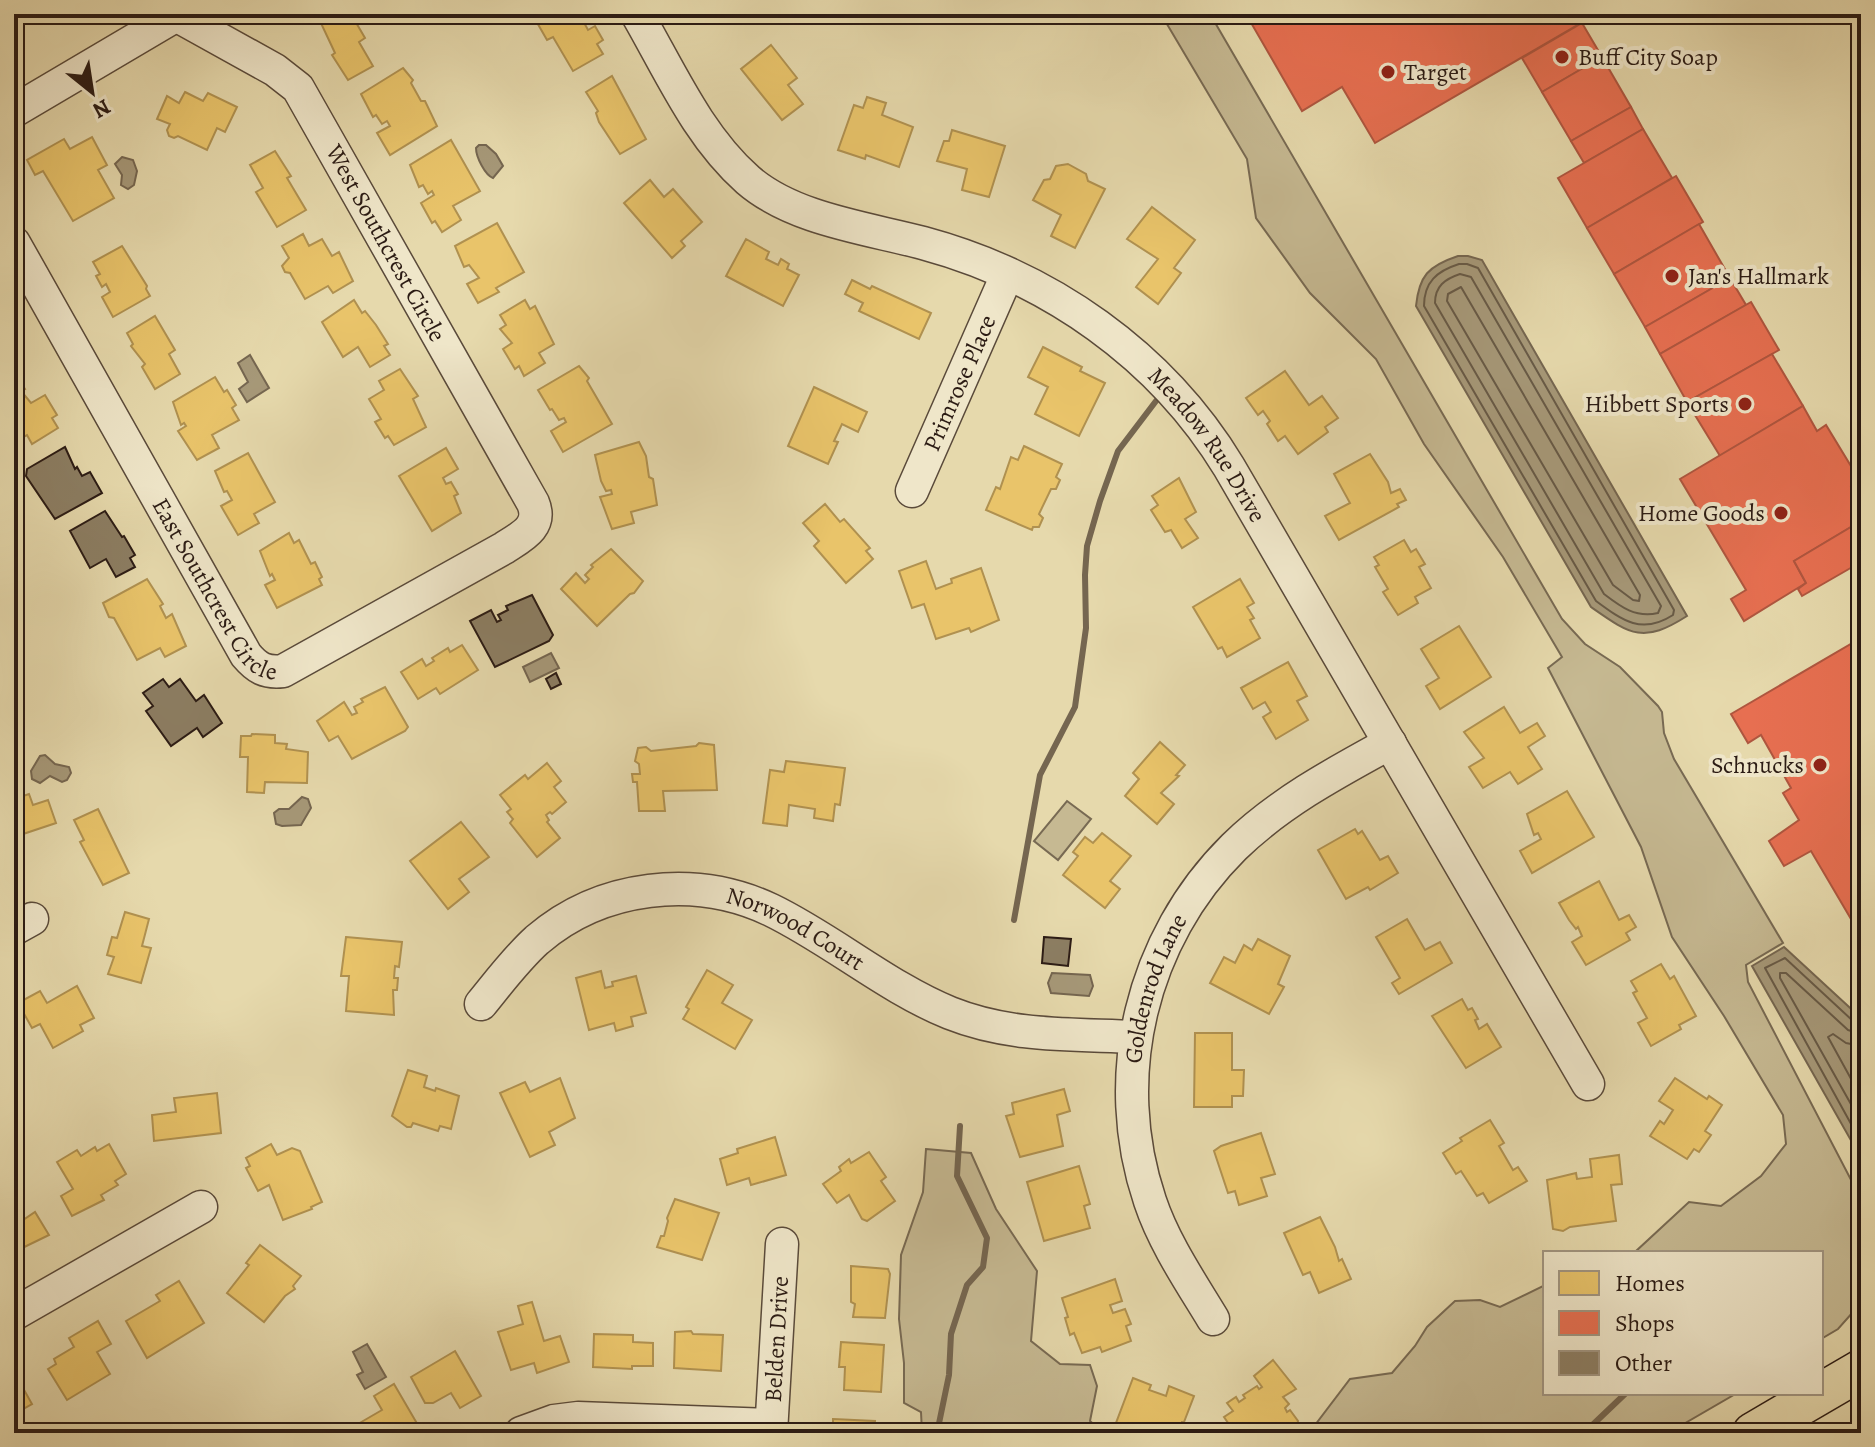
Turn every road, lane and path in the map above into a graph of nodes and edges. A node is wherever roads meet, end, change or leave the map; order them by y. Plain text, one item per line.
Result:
1 (637, 14) edge
2 (174, 15) edge
3 (14, 111) edge
4 (14, 243) edge
5 (1007, 275) junction
6 (912, 491) dead end
7 (532, 527) joint
8 (1390, 743) junction
9 (481, 1004) dead end
10 (1135, 1037) junction
11 (1588, 1084) dead end
12 (201, 1207) dead end
13 (782, 1244) dead end
14 (14, 1314) edge
15 (1213, 1319) dead end
16 (1861, 1370) edge
17 (1823, 1392) edge
18 (1818, 1395) edge
19 (771, 1429) edge
20 (521, 1433) edge
21 (1753, 1433) edge

1 - 5 street, Meadow Rue Drive
2 - 3 street
2 - 7 street, West Southcrest Circle
4 - 7 street, East Southcrest Circle
5 - 6 street, Primrose Place
5 - 8 street, Meadow Rue Drive
8 - 10 street, Goldenrod Lane
8 - 11 street, Meadow Rue Drive
9 - 10 street, Norwood Court
10 - 15 street, Goldenrod Lane
12 - 14 street
13 - 19 street, Belden Drive
16 - 17 main road
18 - 21 main road
19 - 20 street

